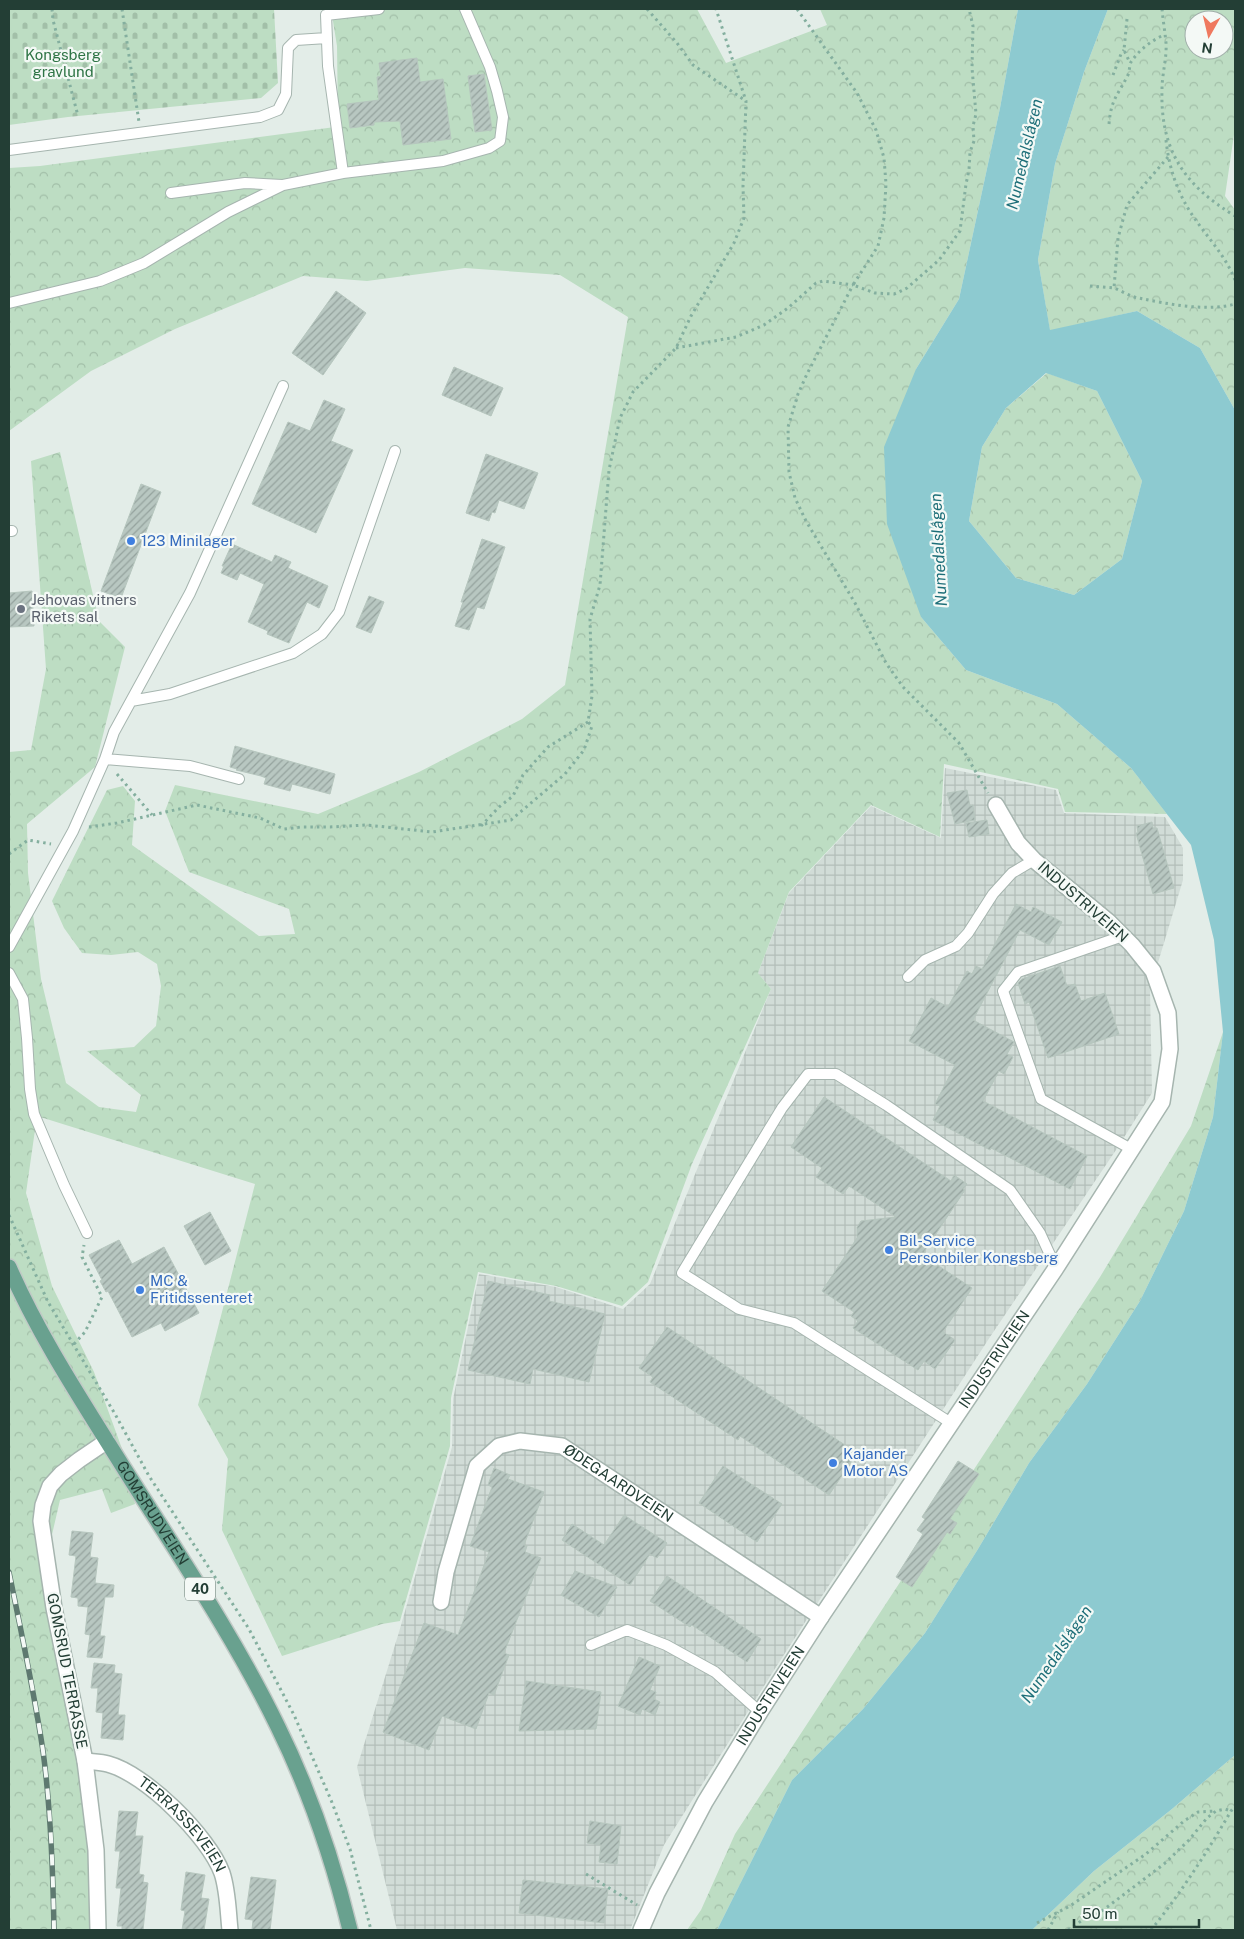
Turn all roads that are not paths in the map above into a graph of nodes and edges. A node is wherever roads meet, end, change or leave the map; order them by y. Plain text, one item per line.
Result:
1 (379, 9) edge
2 (466, 9) edge
3 (326, 12) edge
4 (327, 38) junction
5 (9, 150) edge
6 (343, 173) junction
7 (283, 185) junction
8 (171, 193) dead end
9 (9, 303) edge
10 (283, 386) dead end
11 (395, 451) dead end
12 (131, 701) junction
13 (105, 759) junction
14 (239, 779) dead end
15 (996, 804) road end
16 (1034, 860) junction
17 (1123, 936) junction
18 (9, 947) edge
19 (9, 973) edge
20 (908, 977) dead end
21 (1133, 1150) junction
22 (87, 1232) road end
23 (9, 1267) edge
24 (1056, 1268) junction
25 (952, 1423) junction
26 (107, 1441) junction
27 (441, 1602) dead end
28 (821, 1617) junction
29 (591, 1645) dead end
30 (760, 1712) junction
31 (85, 1761) junction
32 (98, 1930) edge
33 (230, 1930) edge
34 (350, 1930) edge
35 (641, 1930) edge

1 - 3 lane
2 - 6 lane
3 - 4 lane
4 - 5 lane
4 - 6 lane
6 - 7 lane
7 - 8 lane
7 - 9 lane
10 - 12 lane
11 - 12 lane
12 - 13 lane
13 - 14 lane
13 - 18 lane
15 - 16 street, INDUSTRIVEIEN
16 - 17 street, INDUSTRIVEIEN
16 - 20 lane
17 - 21 street, INDUSTRIVEIEN
17 - 21 lane
19 - 22 lane
21 - 24 street, INDUSTRIVEIEN
23 - 26 main road, GOMSRUDVEIEN / 40
24 - 25 street, INDUSTRIVEIEN
24 - 25 lane
25 - 28 street, INDUSTRIVEIEN
26 - 31 street, GOMSRUD TERRASSE
26 - 34 main road, GOMSRUDVEIEN / 40
27 - 28 street, ØDEGAARDVEIEN
28 - 30 street, INDUSTRIVEIEN
29 - 30 lane
30 - 35 street, INDUSTRIVEIEN
31 - 32 street, GOMSRUD TERRASSE
31 - 33 street, TERRASSEVEIEN

